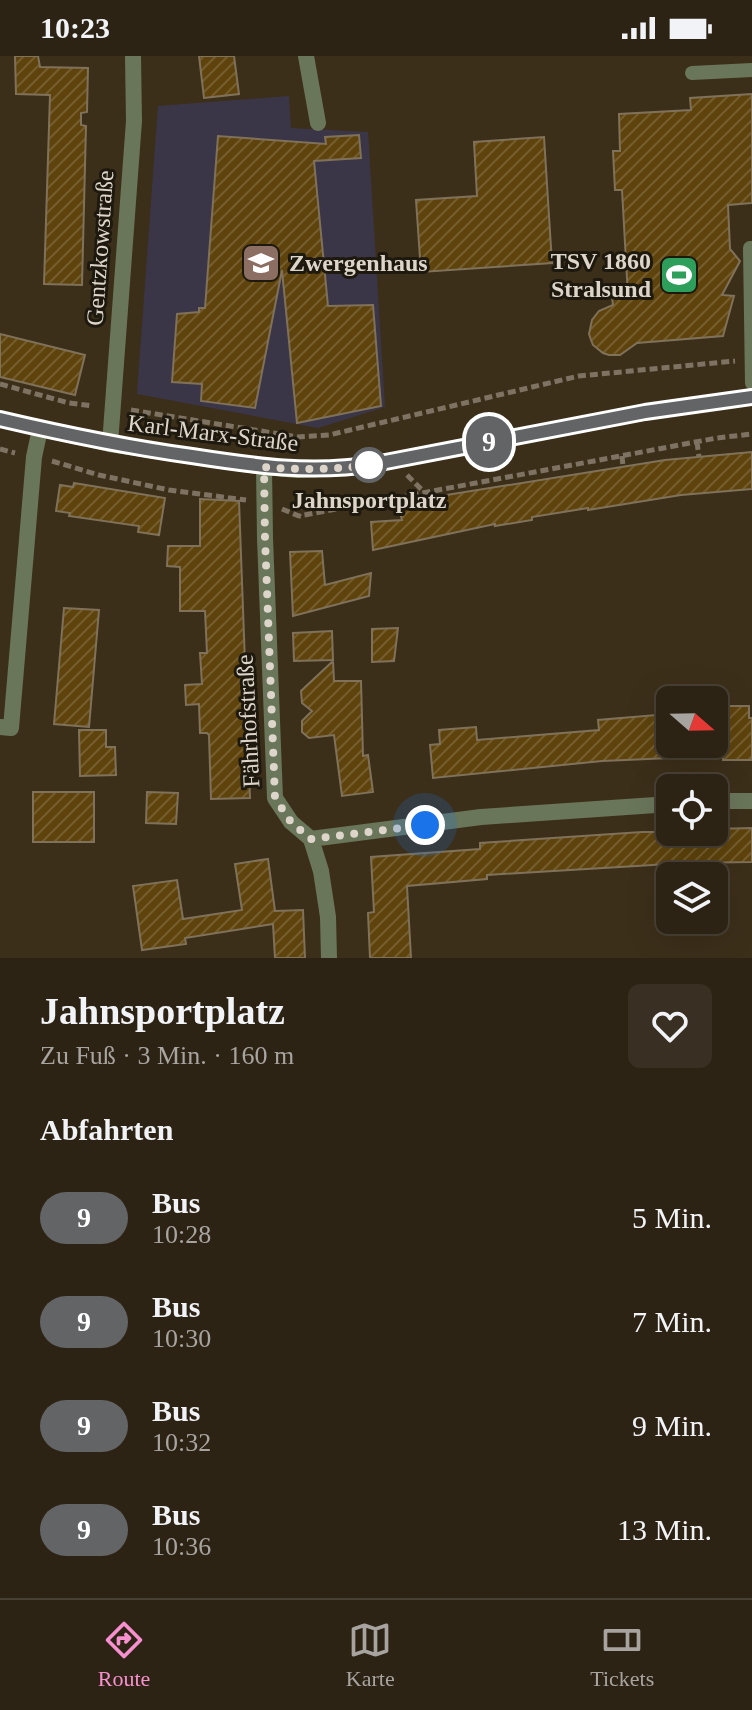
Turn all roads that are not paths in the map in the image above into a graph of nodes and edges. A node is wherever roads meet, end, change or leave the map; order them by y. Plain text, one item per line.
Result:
1 (133, 56) edge
2 (306, 56) edge
3 (752, 70) edge
4 (692, 73) dead end
5 (318, 123) dead end
6 (752, 248) edge
7 (751, 359) edge
8 (752, 383) edge
9 (752, 397) edge
10 (0, 419) edge
11 (40, 429) junction
12 (110, 444) junction
13 (264, 467) junction
14 (5, 728) edge
15 (728, 801) edge
16 (752, 801) edge
17 (656, 805) edge
18 (311, 839) junction
19 (329, 958) edge

1 - 12 street, Gentzkowstraße
2 - 5 street
3 - 4 lane
6 - 7 lane
7 - 8 lane
9 - 13 main road, Karl-Marx-Straße
10 - 11 main road, Karl-Marx-Straße
11 - 12 main road, Karl-Marx-Straße
11 - 14 street
12 - 13 main road, Karl-Marx-Straße
13 - 18 street, Fährhofstraße
15 - 16 street
17 - 18 street
18 - 19 street, Fährhofstraße

